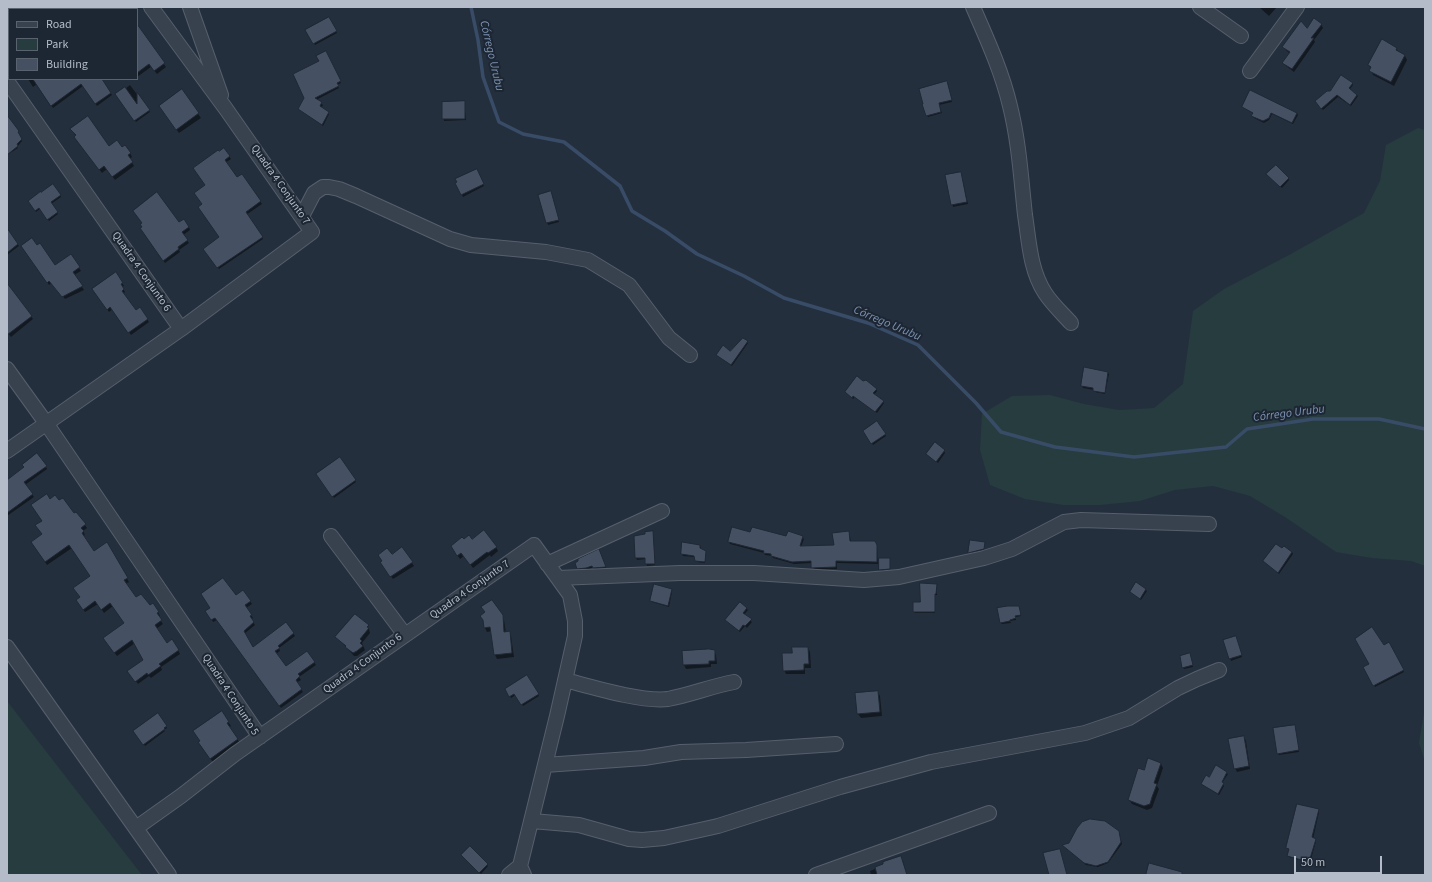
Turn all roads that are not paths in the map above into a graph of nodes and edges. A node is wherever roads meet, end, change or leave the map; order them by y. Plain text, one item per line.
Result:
1 (151, 7) edge
2 (190, 7) edge
3 (972, 7) edge
4 (1200, 7) edge
5 (1297, 7) edge
6 (1241, 36) dead end
7 (1250, 71) dead end
8 (7, 80) edge
9 (226, 109) junction
10 (302, 216) junction
11 (1071, 323) dead end
12 (181, 329) junction
13 (690, 355) dead end
14 (7, 369) edge
15 (46, 423) junction
16 (7, 451) edge
17 (662, 511) dead end
18 (1208, 524) dead end
19 (331, 536) dead end
20 (548, 564) junction
21 (558, 578) junction
22 (406, 635) junction
23 (7, 647) edge
24 (1219, 670) dead end
25 (565, 680) junction
26 (734, 682) dead end
27 (260, 737) junction
28 (836, 744) dead end
29 (545, 765) junction
30 (989, 813) dead end
31 (532, 821) junction
32 (136, 828) junction
33 (522, 870) edge
34 (169, 875) edge
35 (509, 875) edge
36 (816, 875) edge

1 - 9 street, Quadra 4 Conjunto 7
2 - 9 street
3 - 11 street
4 - 6 street
5 - 7 street
8 - 12 street, Quadra 4 Conjunto 6
9 - 10 street, Quadra 4 Conjunto 7
10 - 12 street, Quadra 4 Conjunto 7
10 - 13 street
12 - 15 street
14 - 15 street, Quadra 4 Conjunto 5
15 - 16 street
15 - 27 street, Quadra 4 Conjunto 5
17 - 20 street
18 - 21 street
19 - 22 street, Quadra 4 Conjunto 6
20 - 21 street
20 - 22 street, Quadra 4 Conjunto 7
21 - 25 street
22 - 27 street, Quadra 4 Conjunto 6
23 - 32 street
24 - 31 street
25 - 26 street
25 - 29 street
27 - 32 street, Quadra 4 Conjunto 5
28 - 29 street
29 - 31 street
30 - 36 street
31 - 33 street
32 - 34 street
33 - 35 street

